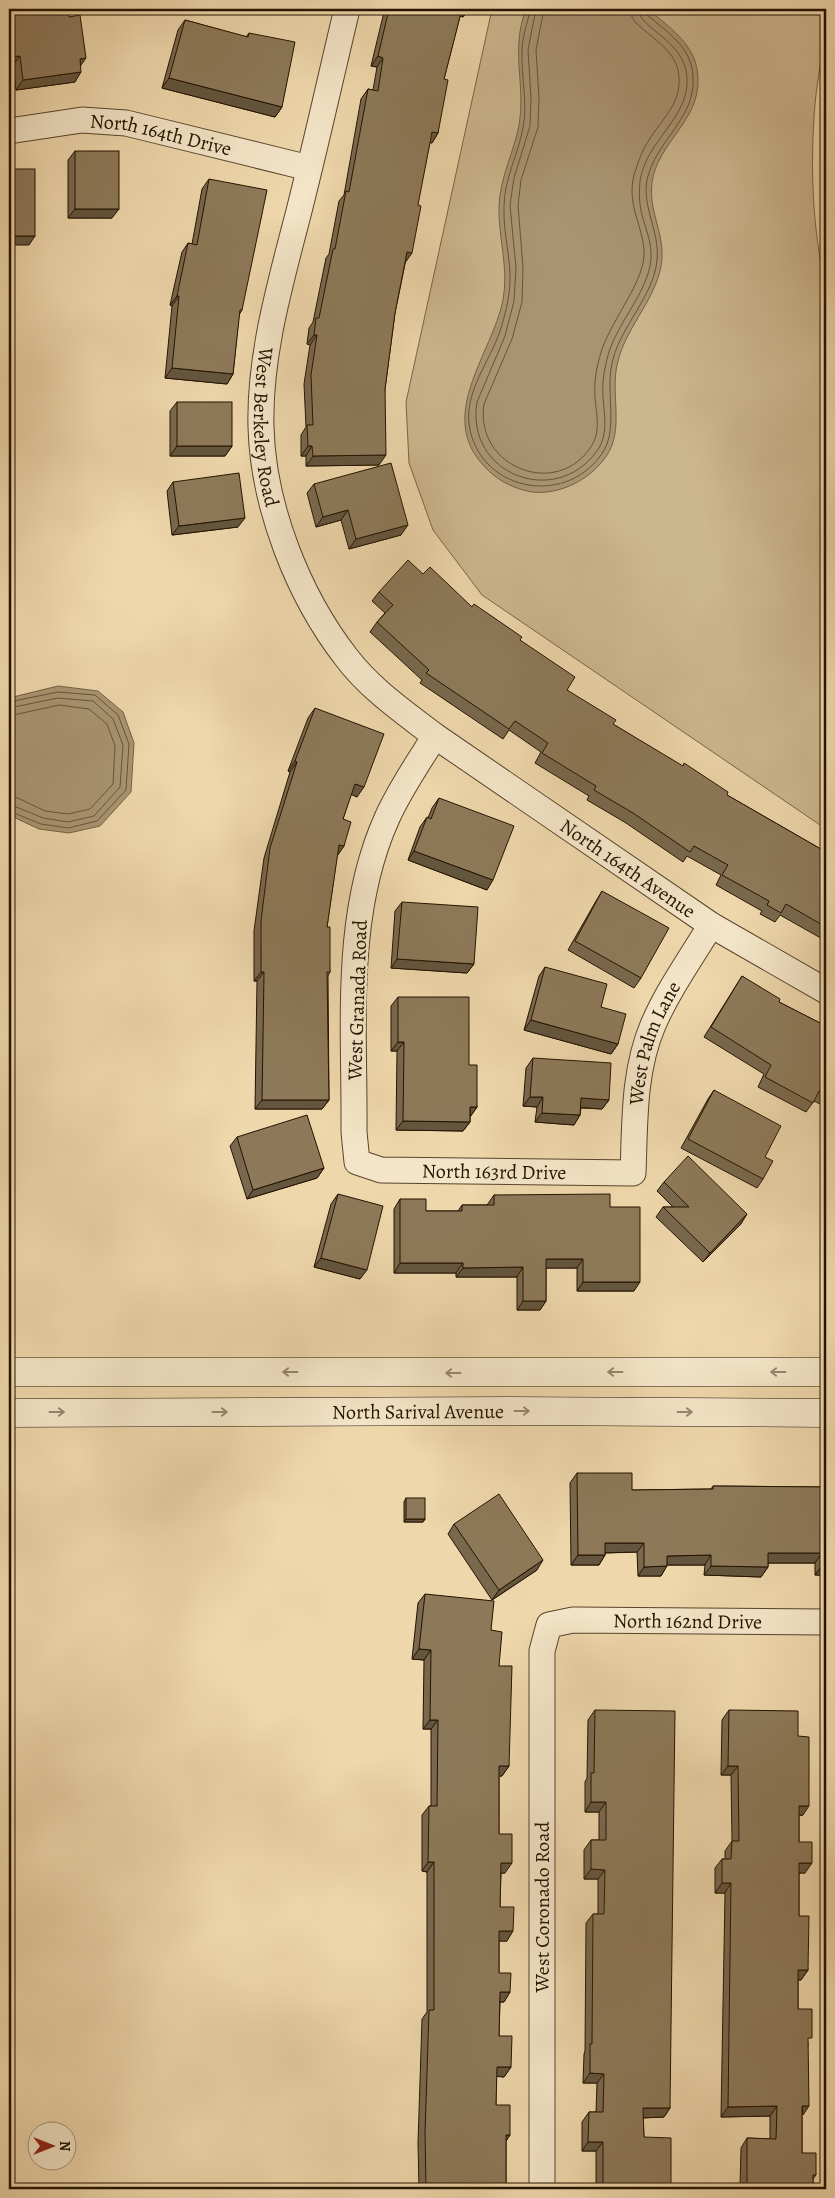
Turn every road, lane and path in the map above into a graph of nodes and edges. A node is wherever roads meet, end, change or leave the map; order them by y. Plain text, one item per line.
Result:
1 (347, 9) edge
2 (9, 131) edge
3 (310, 168) junction
4 (435, 736) junction
5 (711, 925) junction
6 (826, 991) edge
7 (358, 1162) joint
8 (633, 1173) joint
9 (9, 1372) edge
10 (826, 1372) edge
11 (9, 1413) edge
12 (826, 1413) edge
13 (826, 1622) edge
14 (549, 1625) joint
15 (542, 2189) edge

1 - 3 street, West Berkeley Road
2 - 3 street, North 164th Drive
3 - 4 street, West Berkeley Road
4 - 5 street, North 164th Avenue
4 - 7 street, West Granada Road
5 - 6 street, North 164th Avenue
5 - 8 street, West Palm Lane
7 - 8 street, North 163rd Drive
10 -> 9 main road, North Sarival Avenue
11 -> 12 main road, North Sarival Avenue
13 - 14 street, North 162nd Drive
14 - 15 street, West Coronado Road

